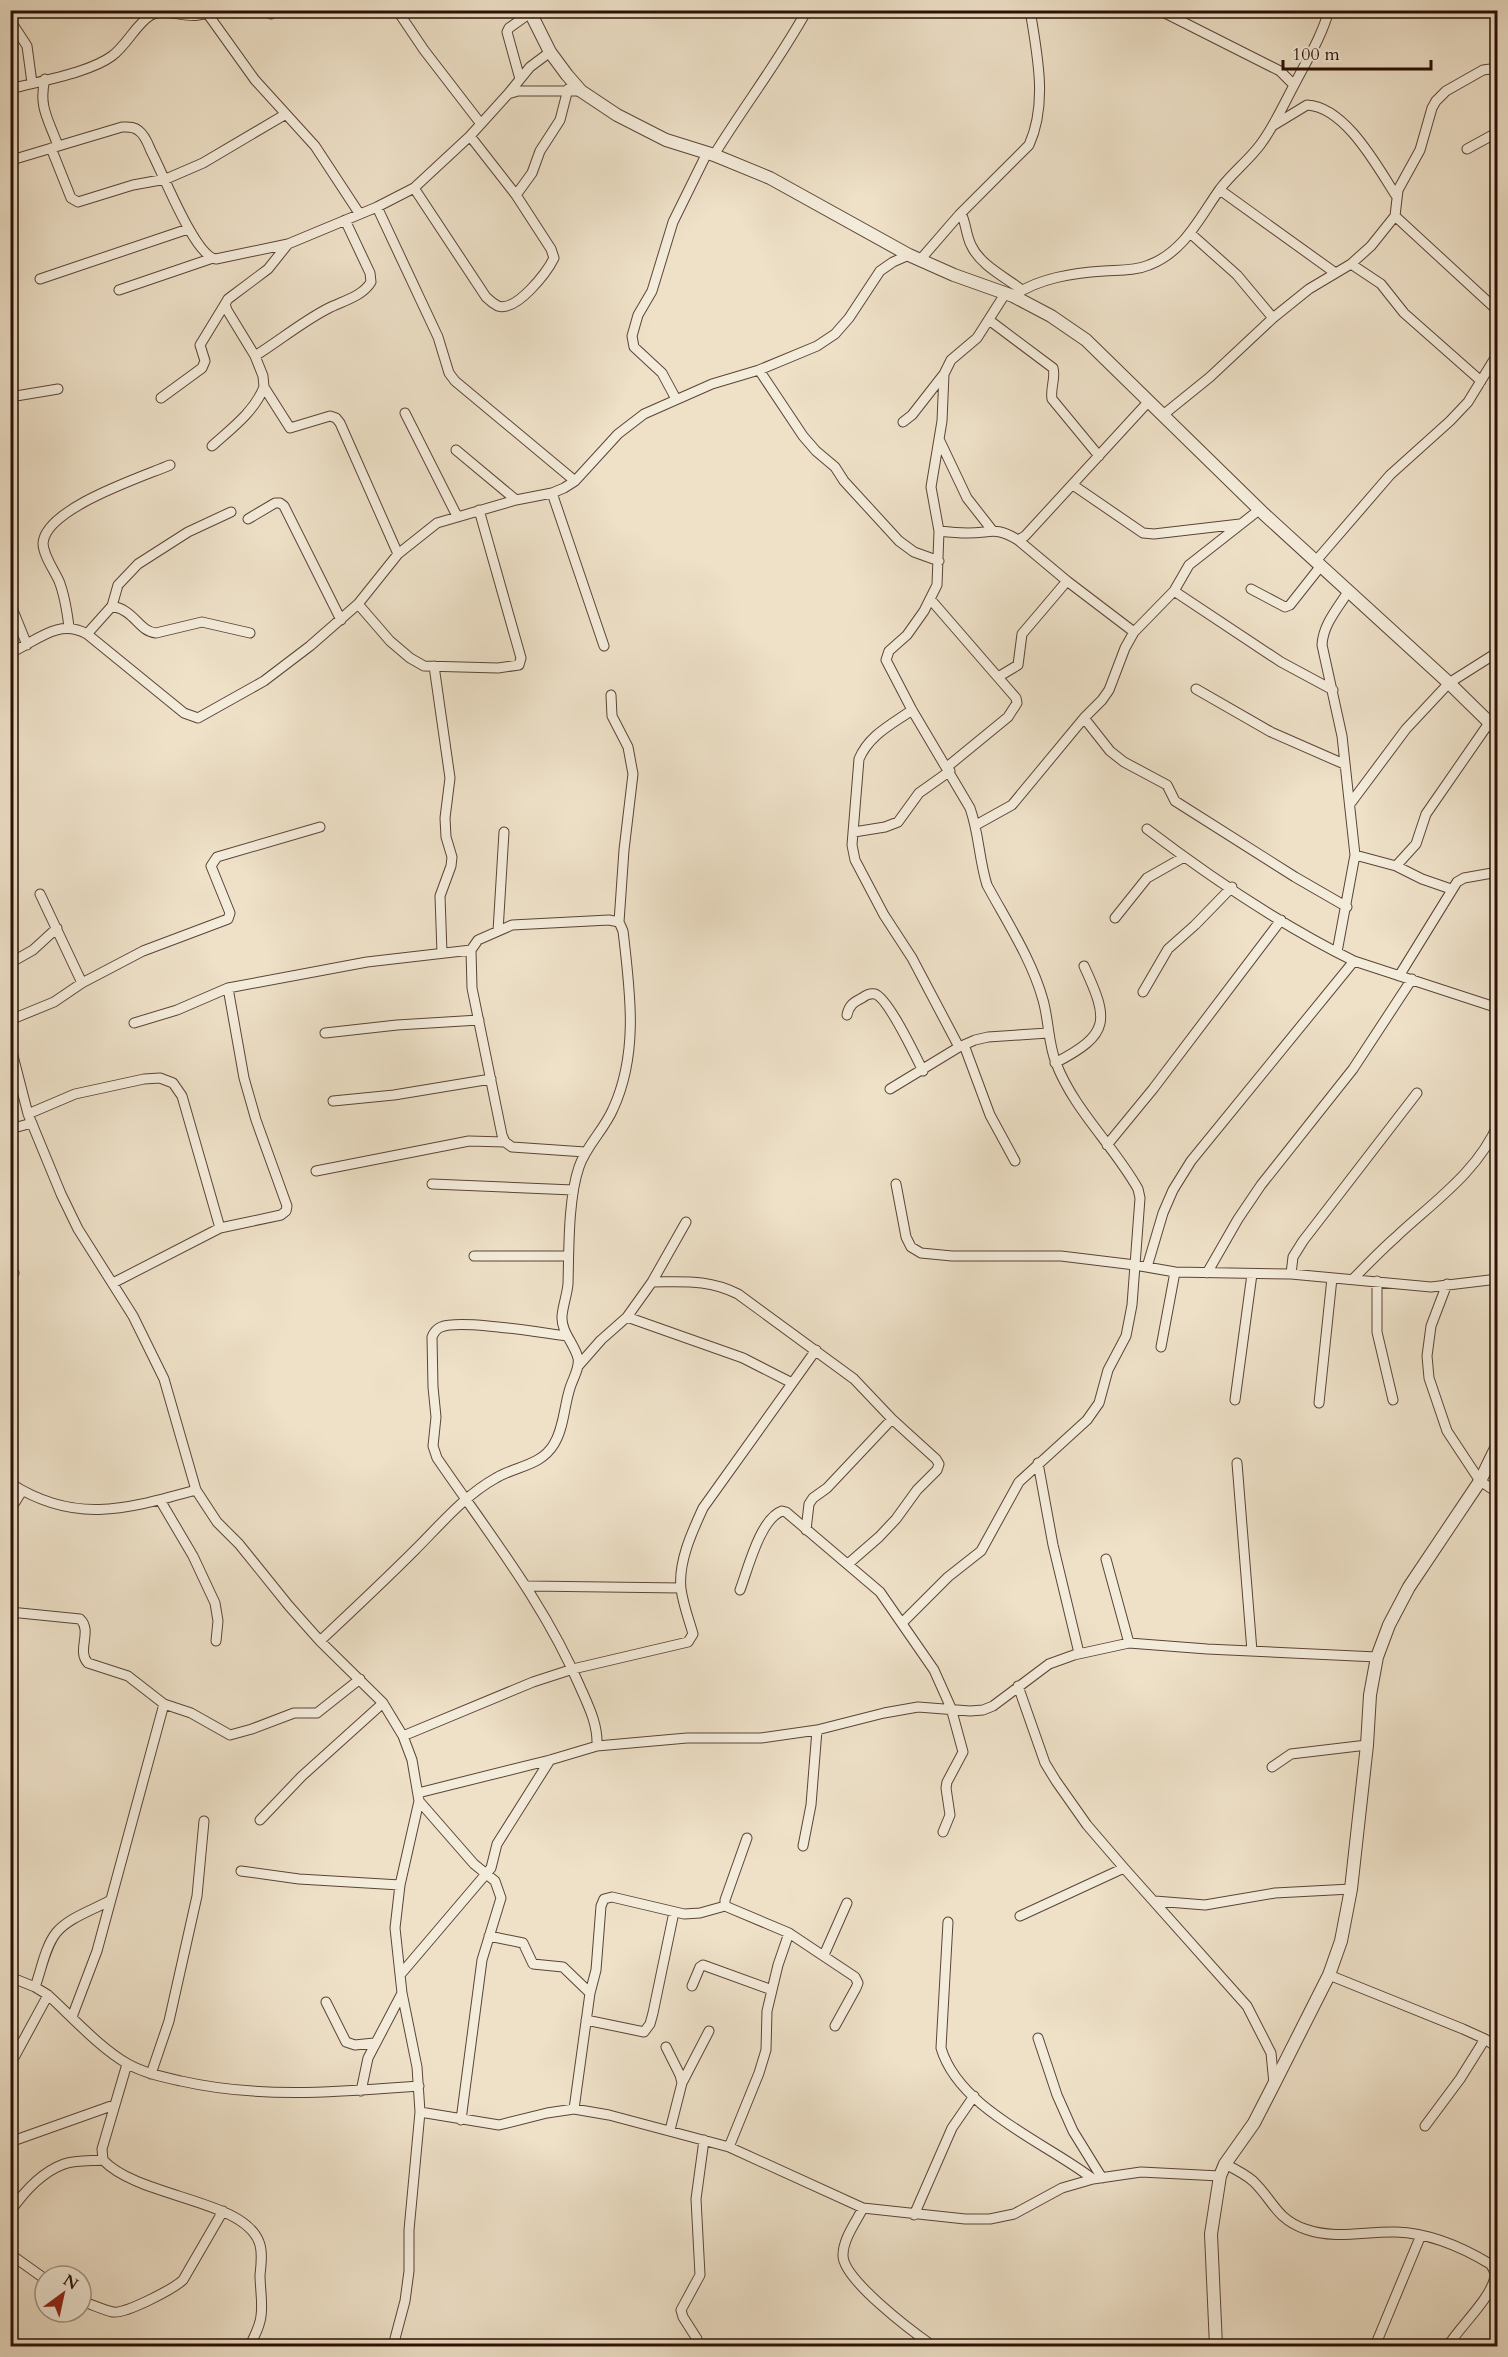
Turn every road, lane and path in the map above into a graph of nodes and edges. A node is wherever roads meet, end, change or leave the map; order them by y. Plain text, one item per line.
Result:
1 (397, 10) edge
2 (807, 10) edge
3 (1030, 10) edge
4 (1159, 10) edge
5 (1329, 10) edge
6 (209, 12) edge
7 (530, 12) edge
8 (10, 20) edge
9 (550, 52) junction
10 (1497, 68) edge
11 (45, 79) junction
12 (520, 79) junction
13 (33, 83) junction
14 (1294, 85) junction
15 (10, 89) edge
16 (574, 90) junction
17 (508, 94) junction
18 (285, 114) junction
19 (481, 124) junction
20 (1272, 126) junction
21 (1497, 132) edge
22 (470, 136) junction
23 (55, 147) junction
24 (1467, 149) dead end
25 (710, 154) junction
26 (15, 159) dead end
27 (166, 179) junction
28 (414, 188) junction
29 (1220, 190) junction
30 (516, 195) junction
31 (1398, 198) junction
32 (377, 207) junction
33 (359, 213) junction
34 (961, 213) junction
35 (1395, 216) junction
36 (345, 220) junction
37 (188, 229) junction
38 (1190, 233) junction
39 (288, 244) junction
40 (915, 257) junction
41 (210, 259) junction
42 (1351, 264) junction
43 (1334, 272) junction
44 (40, 279) dead end
45 (119, 290) dead end
46 (1013, 294) junction
47 (225, 304) junction
48 (1497, 311) edge
49 (1273, 318) junction
50 (989, 320) junction
51 (1497, 353) edge
52 (255, 356) junction
53 (759, 370) junction
54 (944, 374) junction
55 (1481, 381) junction
56 (264, 387) junction
57 (58, 389) dead end
58 (10, 397) edge
59 (161, 398) dead end
60 (676, 399) junction
61 (1149, 401) junction
62 (405, 413) dead end
63 (1163, 415) junction
64 (903, 422) dead end
65 (939, 439) junction
66 (212, 446) dead end
67 (456, 450) dead end
68 (1100, 456) junction
69 (170, 465) dead end
70 (575, 481) junction
71 (1073, 486) junction
72 (552, 494) junction
73 (516, 500) junction
74 (479, 510) junction
75 (1259, 510) junction
76 (231, 512) dead end
77 (457, 516) junction
78 (248, 519) dead end
79 (1240, 524) junction
80 (992, 530) junction
81 (939, 531) junction
82 (1018, 540) junction
83 (398, 554) junction
84 (939, 561) junction
85 (1318, 565) junction
86 (1067, 581) junction
87 (1251, 589) dead end
88 (1174, 591) junction
89 (1348, 592) junction
90 (931, 600) junction
91 (10, 603) edge
92 (358, 604) junction
93 (112, 606) junction
94 (341, 620) junction
95 (69, 627) junction
96 (1134, 632) junction
97 (250, 633) dead end
98 (87, 634) junction
99 (27, 645) junction
100 (604, 646) dead end
101 (1497, 652) edge
102 (10, 653) edge
103 (434, 666) junction
104 (999, 677) junction
105 (1449, 682) junction
106 (1196, 689) dead end
107 (1334, 690) junction
108 (610, 695) dead end
109 (912, 710) junction
110 (1084, 718) junction
111 (1493, 727) edge
112 (1344, 764) junction
113 (948, 769) junction
114 (1350, 804) junction
115 (976, 825) junction
116 (320, 827) dead end
117 (1147, 829) dead end
118 (504, 832) dead end
119 (854, 832) junction
120 (1355, 855) junction
121 (1184, 857) junction
122 (1396, 866) junction
123 (1497, 872) edge
124 (1232, 887) junction
125 (1451, 890) junction
126 (40, 894) dead end
127 (1347, 907) junction
128 (1115, 918) dead end
129 (1281, 920) junction
130 (618, 922) junction
131 (57, 928) junction
132 (498, 931) junction
133 (471, 950) junction
134 (1337, 952) junction
135 (442, 953) junction
136 (1354, 961) junction
137 (10, 963) edge
138 (1083, 966) dead end
139 (1399, 976) junction
140 (1412, 979) junction
141 (82, 983) junction
142 (228, 988) junction
143 (1143, 992) dead end
144 (1497, 1008) edge
145 (847, 1015) dead end
146 (10, 1020) edge
147 (479, 1020) junction
148 (134, 1023) dead end
149 (325, 1033) dead end
150 (1048, 1033) junction
151 (10, 1044) edge
152 (962, 1046) junction
153 (1055, 1063) junction
154 (923, 1071) junction
155 (491, 1079) junction
156 (890, 1089) dead end
157 (1417, 1093) dead end
158 (333, 1101) dead end
159 (30, 1118) junction
160 (1497, 1124) edge
161 (10, 1130) edge
162 (505, 1142) junction
163 (1107, 1145) junction
164 (585, 1152) junction
165 (1015, 1161) dead end
166 (316, 1171) dead end
167 (432, 1184) dead end
168 (896, 1184) dead end
169 (573, 1190) junction
170 (686, 1222) dead end
171 (220, 1228) junction
172 (474, 1256) dead end
173 (568, 1256) junction
174 (1135, 1265) junction
175 (1147, 1267) junction
176 (1175, 1272) junction
177 (1208, 1273) junction
178 (1252, 1274) junction
179 (1291, 1274) junction
180 (1332, 1278) junction
181 (1497, 1279) edge
182 (1353, 1280) junction
183 (1377, 1281) junction
184 (652, 1282) junction
185 (113, 1283) junction
186 (1447, 1284) junction
187 (627, 1317) junction
188 (567, 1336) junction
189 (1161, 1347) dead end
190 (816, 1350) junction
191 (579, 1365) junction
192 (792, 1383) junction
193 (1235, 1400) dead end
194 (1393, 1400) dead end
195 (1319, 1403) dead end
196 (892, 1419) junction
197 (1497, 1444) edge
198 (1038, 1463) junction
199 (1237, 1463) dead end
200 (1480, 1481) junction
201 (10, 1483) edge
202 (196, 1490) junction
203 (22, 1491) junction
204 (1497, 1493) edge
205 (160, 1500) junction
206 (465, 1500) junction
207 (10, 1509) edge
208 (806, 1530) junction
209 (1106, 1559) dead end
210 (848, 1564) junction
211 (528, 1586) junction
212 (681, 1588) junction
213 (740, 1590) dead end
214 (10, 1612) edge
215 (902, 1623) junction
216 (216, 1641) dead end
217 (320, 1641) junction
218 (1129, 1642) junction
219 (1252, 1651) junction
220 (1079, 1653) junction
221 (1377, 1658) junction
222 (573, 1669) junction
223 (360, 1679) junction
224 (1018, 1686) junction
225 (383, 1703) junction
226 (164, 1704) junction
227 (951, 1708) junction
228 (817, 1730) junction
229 (403, 1736) junction
230 (1367, 1745) junction
231 (597, 1746) junction
232 (550, 1760) junction
233 (1272, 1767) dead end
234 (418, 1797) junction
235 (260, 1820) dead end
236 (204, 1821) dead end
237 (943, 1832) dead end
238 (747, 1838) dead end
239 (803, 1846) dead end
240 (1124, 1868) junction
241 (241, 1871) dead end
242 (486, 1873) junction
243 (400, 1885) junction
244 (1351, 1889) junction
245 (109, 1901) junction
246 (1155, 1902) junction
247 (847, 1903) dead end
248 (725, 1906) junction
249 (674, 1912) junction
250 (1020, 1916) dead end
251 (948, 1922) dead end
252 (789, 1933) junction
253 (489, 1936) junction
254 (824, 1955) junction
255 (400, 1975) junction
256 (1329, 1975) junction
257 (10, 1977) edge
258 (692, 1986) dead end
259 (35, 1987) junction
260 (772, 1990) junction
261 (402, 1993) junction
262 (590, 1994) junction
263 (48, 1995) junction
264 (326, 2002) dead end
265 (72, 2017) junction
266 (586, 2020) junction
267 (835, 2026) dead end
268 (709, 2031) dead end
269 (1038, 2038) dead end
270 (1485, 2039) junction
271 (374, 2043) junction
272 (666, 2047) dead end
273 (1497, 2048) edge
274 (127, 2064) junction
275 (10, 2065) edge
276 (152, 2074) junction
277 (682, 2083) junction
278 (1274, 2084) junction
279 (419, 2086) junction
280 (361, 2091) junction
281 (974, 2096) junction
282 (114, 2105) junction
283 (574, 2109) junction
284 (420, 2112) junction
285 (461, 2120) junction
286 (1425, 2126) dead end
287 (670, 2130) junction
288 (704, 2140) junction
289 (10, 2142) edge
290 (729, 2147) junction
291 (102, 2160) junction
292 (1225, 2164) junction
293 (1220, 2176) junction
294 (1097, 2178) junction
295 (863, 2208) junction
296 (223, 2211) junction
297 (10, 2212) edge
298 (914, 2215) junction
299 (1422, 2235) junction
300 (10, 2254) edge
301 (33, 2270) edge
302 (93, 2305) edge
303 (697, 2339) dead end
304 (250, 2346) edge
305 (393, 2346) edge
306 (933, 2346) edge
307 (1216, 2346) edge
308 (1375, 2346) edge
309 (1448, 2346) edge

1 - 19 street
2 - 25 street
3 - 34 street
4 - 14 street
5 - 14 street
6 - 11 street
6 - 18 street
7 - 9 street
7 - 12 street
8 - 13 street
9 - 12 street
9 - 16 street
10 - 31 street
11 - 13 street
11 - 23 street
12 - 17 street
13 - 15 street
14 - 20 street
16 - 17 street
16 - 25 street
16 - 30 street
17 - 19 street
18 - 27 street
18 - 33 street
19 - 22 street
20 - 29 street
20 - 31 street
21 - 24 street
22 - 28 street
22 - 30 street
23 - 26 street
23 - 27 street
23 - 27 street
25 - 40 street
25 - 60 street
27 - 37 street
28 - 30 street
28 - 32 street
29 - 38 street
29 - 43 street
31 - 35 street
32 - 33 street
32 - 70 street
33 - 36 street
34 - 40 street
34 - 46 street
35 - 42 street
35 - 48 street
36 - 39 street
36 - 52 street
37 - 41 street
37 - 44 street
38 - 46 street
38 - 49 street
39 - 41 street
39 - 47 street
40 - 46 street
40 - 53 street
41 - 45 street
42 - 43 street
42 - 55 street
43 - 49 street
46 - 50 street
46 - 61 street
47 - 52 street
47 - 59 street
49 - 63 street
50 - 54 street
50 - 68 street
51 - 55 street
52 - 56 street
53 - 60 street
53 - 84 street
54 - 64 street
54 - 65 street
55 - 85 street
56 - 66 street
56 - 83 street
57 - 58 street
60 - 70 street
61 - 63 street
61 - 68 street
62 - 77 street
63 - 75 street
65 - 80 street
65 - 81 street
67 - 73 street
68 - 71 street
69 - 95 street
70 - 72 street
71 - 79 street
71 - 82 street
72 - 73 street
72 - 100 street
73 - 74 street
74 - 77 street
74 - 103 street
75 - 79 street
75 - 85 street
76 - 93 street
77 - 83 street
78 - 94 street
79 - 88 street
80 - 81 street
80 - 82 street
81 - 84 street
82 - 86 street
83 - 92 street
84 - 90 street
85 - 87 street
85 - 89 street
86 - 96 street
86 - 104 street
88 - 96 street
88 - 107 street
89 - 105 street
89 - 107 street
90 - 104 street
90 - 109 street
91 - 99 street
92 - 94 street
92 - 103 street
93 - 97 street
93 - 98 street
94 - 98 street
95 - 98 street
95 - 99 street
96 - 110 street
99 - 102 street
101 - 105 street
103 - 135 street
104 - 113 street
105 - 111 street
105 - 114 street
106 - 112 street
107 - 112 street
108 - 130 street
109 - 113 street
109 - 119 street
110 - 115 street
110 - 127 street
111 - 122 street
112 - 114 street
113 - 115 street
113 - 119 street
114 - 120 street
115 - 150 street
116 - 141 street
117 - 121 street
118 - 132 street
119 - 152 street
120 - 122 street
120 - 127 street
121 - 124 street
121 - 128 street
122 - 125 street
123 - 125 street
124 - 129 street
124 - 143 street
125 - 139 street
126 - 131 street
127 - 134 street
129 - 134 street
129 - 163 street
130 - 132 street
130 - 164 street
131 - 137 street
131 - 141 street
132 - 133 street
133 - 135 street
133 - 147 street
134 - 136 street
135 - 142 street
136 - 139 street
136 - 175 street
138 - 153 street
139 - 140 street
140 - 144 street
140 - 177 street
141 - 146 street
142 - 148 street
142 - 171 street
145 - 154 street
147 - 149 street
147 - 155 street
150 - 152 street
150 - 153 street
151 - 159 street
152 - 154 street
152 - 165 street
153 - 163 street
154 - 156 street
155 - 158 street
155 - 162 street
157 - 179 street
159 - 161 street
159 - 171 street
159 - 185 street
160 - 182 street
162 - 164 street
162 - 166 street
163 - 174 street
164 - 169 street
167 - 169 street
168 - 174 street
169 - 173 street
170 - 184 street
171 - 185 street
172 - 173 street
173 - 188 street
174 - 175 street
174 - 198 street
175 - 176 street
176 - 177 street
176 - 189 street
177 - 178 street
178 - 179 street
178 - 193 street
179 - 180 street
180 - 182 street
180 - 195 street
181 - 186 street
182 - 183 street
183 - 186 street
183 - 194 street
184 - 187 street
184 - 190 street
185 - 202 street
186 - 200 street
187 - 191 street
187 - 192 street
188 - 191 street
188 - 206 street
190 - 192 street
190 - 196 street
191 - 206 street
192 - 212 street
196 - 208 street
196 - 210 street
197 - 200 street
198 - 215 street
198 - 220 street
199 - 219 street
200 - 204 street
200 - 221 street
201 - 203 street
202 - 205 street
202 - 217 street
203 - 205 street
203 - 207 street
205 - 216 street
206 - 211 street
206 - 217 street
208 - 210 street
208 - 213 street
209 - 218 street
210 - 215 street
211 - 212 street
211 - 222 street
212 - 222 street
214 - 226 street
215 - 227 street
217 - 223 street
218 - 219 street
218 - 220 street
219 - 221 street
220 - 224 street
221 - 230 street
222 - 229 street
222 - 231 street
223 - 225 street
223 - 226 street
224 - 227 street
224 - 240 street
225 - 229 street
225 - 235 street
226 - 245 street
227 - 228 street
227 - 237 street
228 - 231 street
228 - 239 street
229 - 234 street
230 - 233 street
230 - 244 street
231 - 232 street
232 - 234 street
232 - 242 street
234 - 242 street
234 - 243 street
236 - 276 street
238 - 248 street
240 - 246 street
240 - 250 street
241 - 243 street
242 - 253 street
242 - 255 street
243 - 255 street
244 - 246 street
244 - 256 street
245 - 259 street
245 - 265 street
246 - 278 street
247 - 254 street
248 - 249 street
248 - 252 street
249 - 262 street
249 - 266 street
251 - 281 street
252 - 254 street
252 - 260 street
253 - 262 street
253 - 285 street
254 - 267 street
255 - 261 street
256 - 270 street
256 - 278 street
257 - 259 street
258 - 260 street
259 - 263 street
260 - 290 street
261 - 271 street
261 - 279 street
262 - 266 street
263 - 265 street
263 - 275 street
264 - 271 street
265 - 274 street
266 - 283 street
268 - 277 street
269 - 294 street
270 - 273 street
270 - 286 street
271 - 280 street
272 - 277 street
274 - 276 street
274 - 282 street
276 - 280 street
277 - 287 street
278 - 292 street
279 - 280 street
279 - 284 street
281 - 294 street
281 - 298 street
282 - 289 street
282 - 291 street
283 - 285 street
283 - 287 street
284 - 285 street
284 - 305 street
287 - 288 street
288 - 290 street
288 - 303 street
290 - 295 street
291 - 296 street
291 - 297 street
292 - 293 street
292 - 299 street
293 - 294 street
293 - 307 street
294 - 298 street
295 - 298 street
295 - 306 street
296 - 302 street
296 - 304 street
299 - 308 street
299 - 309 street
300 - 301 street

